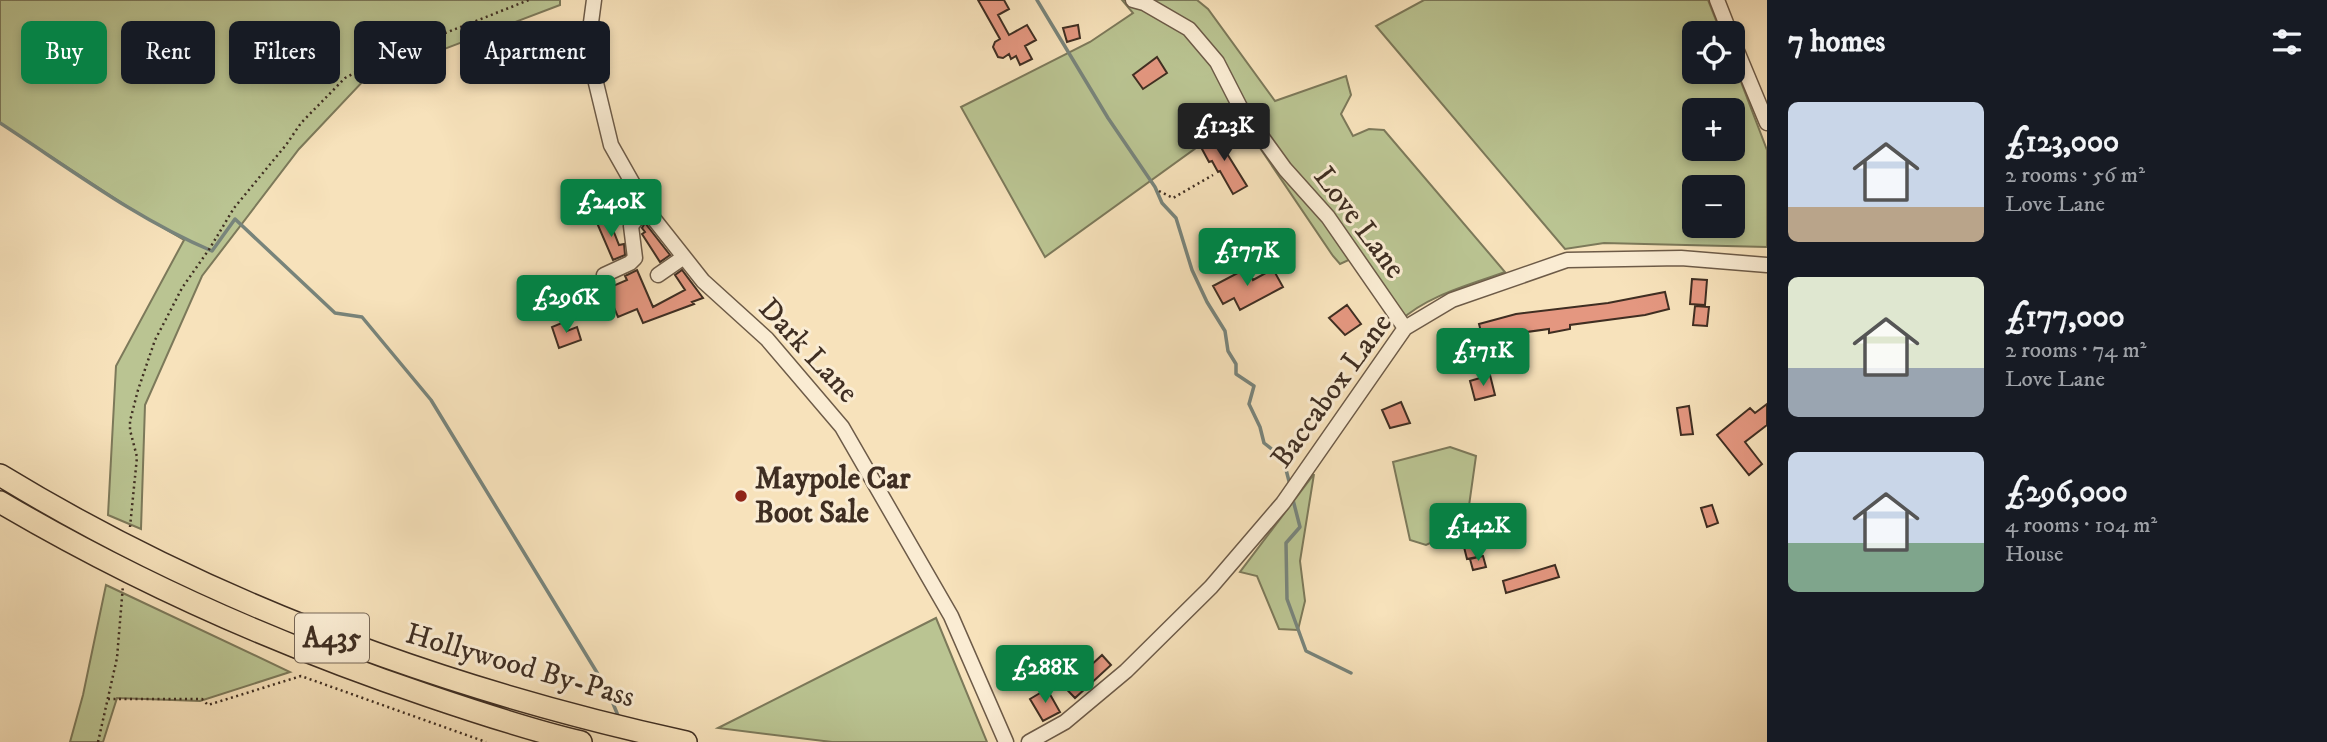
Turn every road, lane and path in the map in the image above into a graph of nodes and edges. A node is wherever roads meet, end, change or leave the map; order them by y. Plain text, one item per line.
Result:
1 (529, 0) edge
2 (594, 0) edge
3 (1133, 0) edge
4 (1717, 0) edge
5 (1725, 21) edge
6 (1745, 70) edge
7 (1767, 123) edge
8 (1213, 175) dead end
9 (1158, 191) dead end
10 (646, 207) junction
11 (684, 257) junction
12 (1767, 265) edge
13 (604, 275) dead end
14 (658, 275) dead end
15 (1405, 328) junction
16 (0, 475) edge
17 (0, 502) edge
18 (128, 546) junction
19 (124, 571) junction
20 (108, 699) junction
21 (98, 742) edge
22 (486, 742) edge
23 (581, 742) edge
24 (686, 742) edge
25 (1006, 742) edge
26 (1029, 742) edge

1 - 18 path
2 - 10 street, Dark Lane
3 - 15 street, Love Lane
4 - 5 street
6 - 7 street
8 - 9 path
10 - 11 street, Dark Lane
10 - 13 street
11 - 14 street
11 - 25 street, Dark Lane
12 - 15 street, Baccabox Lane
15 - 26 street, Baccabox Lane
16 - 18 highway, Hollywood By-Pass / A435
17 - 19 highway, Hollywood By-Pass / A435
18 - 24 highway, Hollywood By-Pass / A435
19 - 20 path
19 - 23 highway, Hollywood By-Pass / A435
20 - 21 path
20 - 22 path

